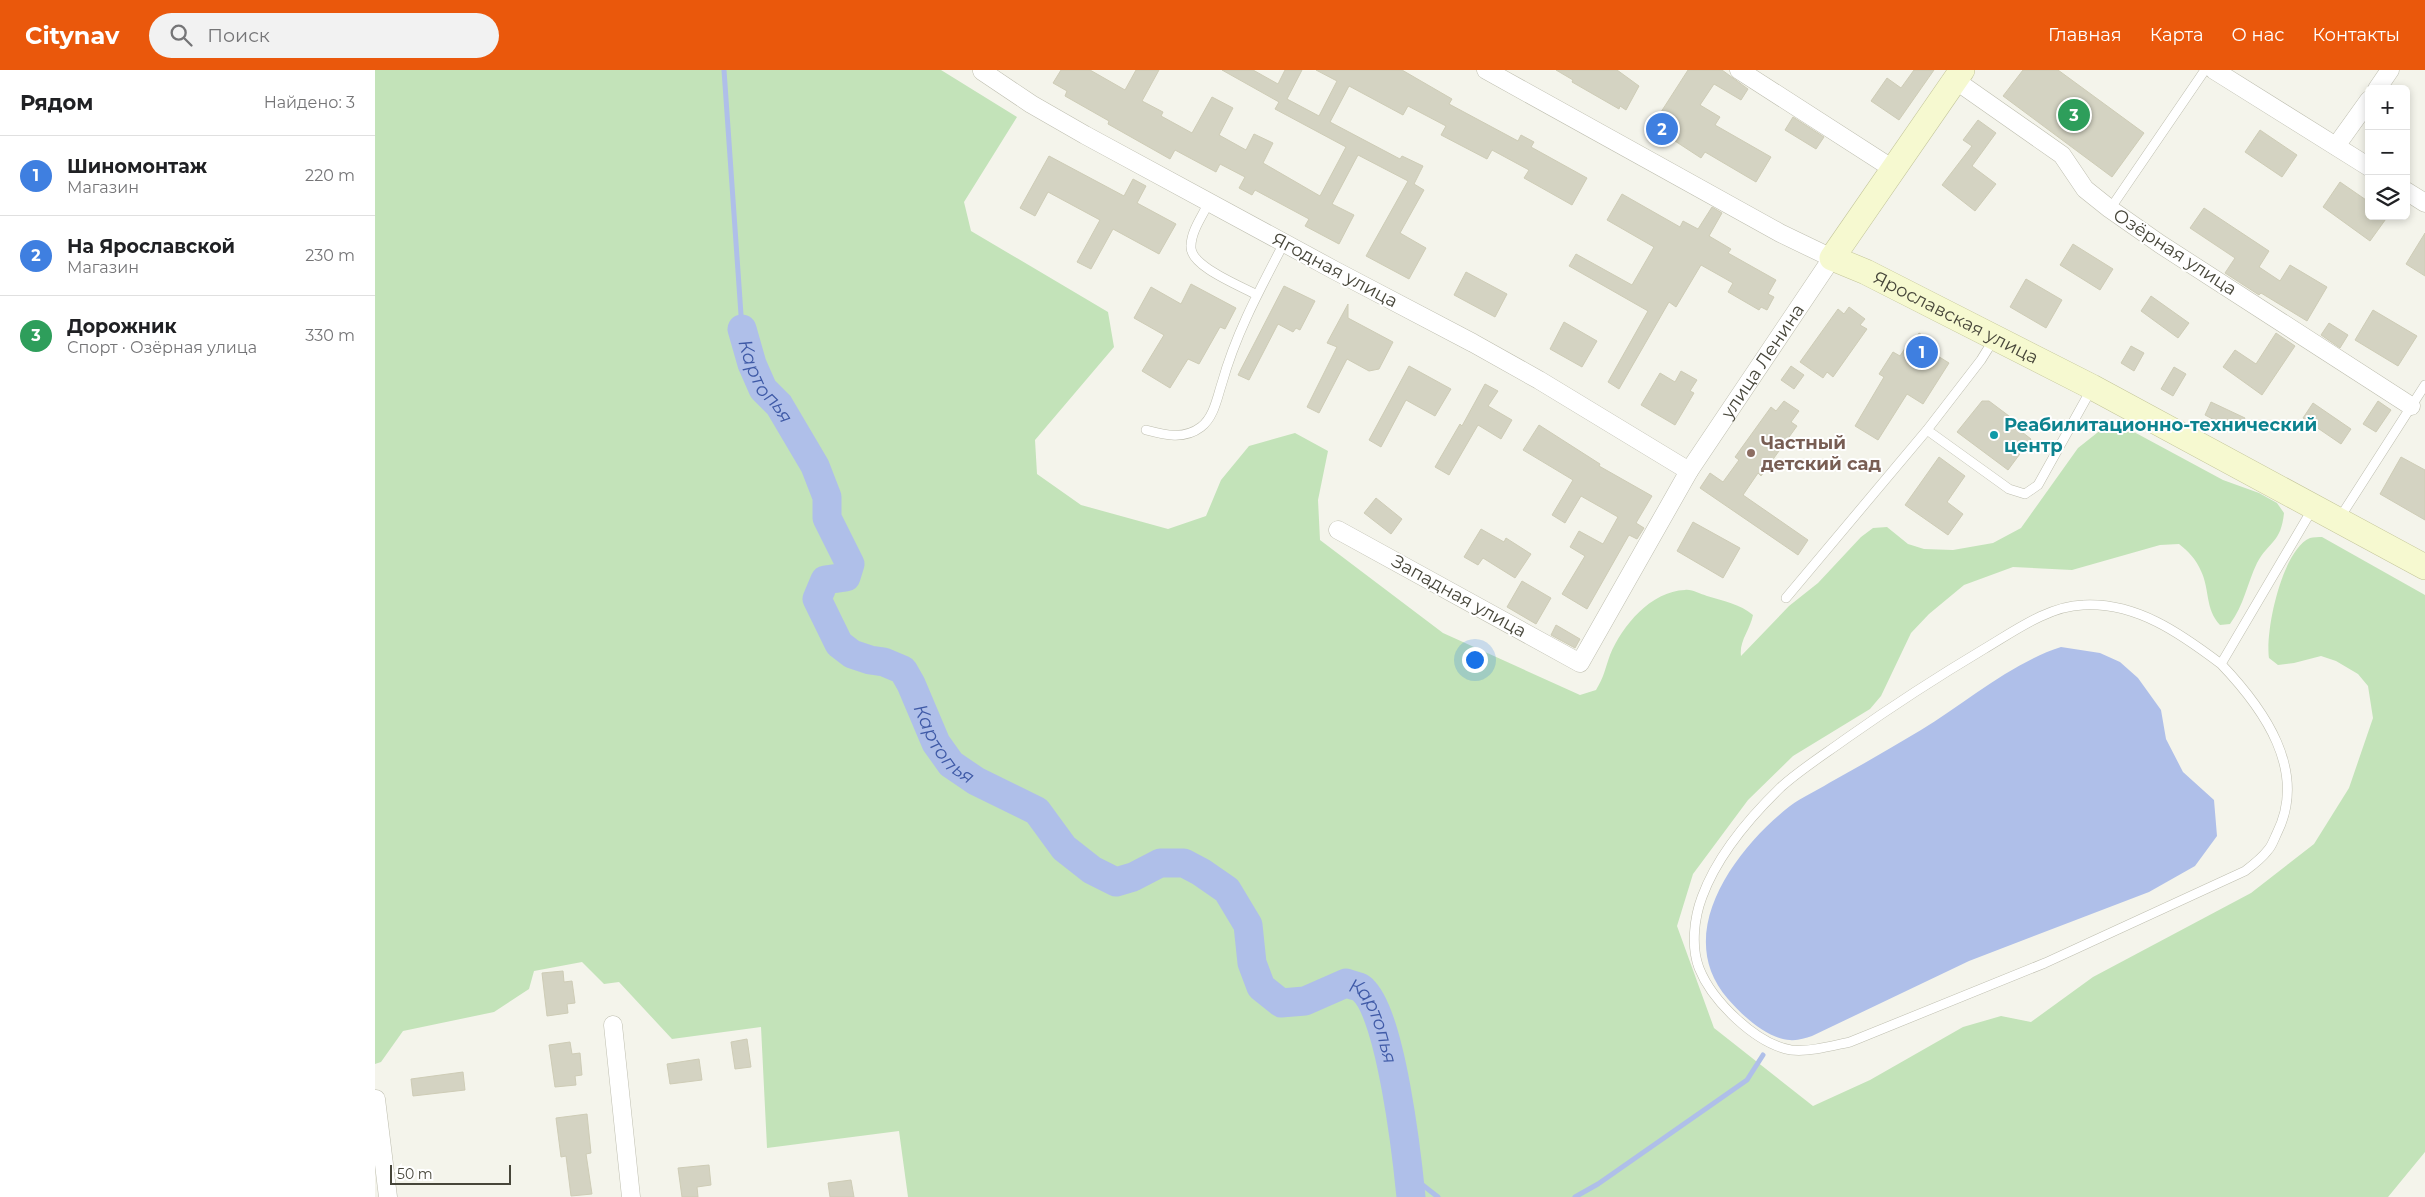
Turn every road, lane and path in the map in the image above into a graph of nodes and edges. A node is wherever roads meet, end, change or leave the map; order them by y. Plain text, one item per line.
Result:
1 (1486, 70) edge
2 (1739, 70) edge
3 (2205, 70) edge
4 (2214, 70) edge
5 (2390, 70) edge
6 (982, 71) edge
7 (1958, 75) edge
8 (2380, 85) edge
9 (2365, 106) edge
10 (2336, 146) junction
11 (2365, 164) edge
12 (1893, 169) junction
13 (2410, 194) edge
14 (1209, 202) junction
15 (2425, 203) edge
16 (2110, 209) junction
17 (1284, 244) junction
18 (1832, 258) junction
19 (1257, 294) junction
20 (1994, 338) junction
21 (2092, 388) junction
22 (2420, 395) edge
23 (1146, 430) dead end
24 (1927, 430) junction
25 (1689, 471) junction
26 (2315, 506) junction
27 (2339, 520) junction
28 (1338, 530) dead end
29 (2425, 567) edge
30 (1786, 598) dead end
31 (1580, 664) joint
32 (2221, 664) junction
33 (613, 1024) dead end
34 (376, 1099) edge
35 (388, 1197) edge
36 (631, 1197) edge

1 - 18 street, Ярославская улица
2 - 12 street
3 - 16 lane
4 - 10 street
5 - 8 street
6 - 14 street, Ягодная улица
7 - 12 main road, улица Ленина
7 - 16 street, Озёрная улица
9 - 10 street
10 - 11 street
12 - 18 main road, улица Ленина
13 - 15 street
14 - 17 street, Ягодная улица
14 - 19 lane
16 - 22 street, Озёрная улица
17 - 19 lane
17 - 25 street, Ягодная улица
18 - 20 main road, Ярославская улица
18 - 25 street, улица Ленина
19 - 23 lane
20 - 21 main road, Ярославская улица
20 - 24 lane
21 - 24 lane
21 - 26 main road, Ярославская улица
22 - 27 lane
24 - 30 lane
25 - 31 street, улица Ленина
26 - 27 main road, Ярославская улица
26 - 32 lane
27 - 29 main road, Ярославская улица
28 - 31 street, Западная улица
32 - 32 lane
33 - 36 street
34 - 35 street

